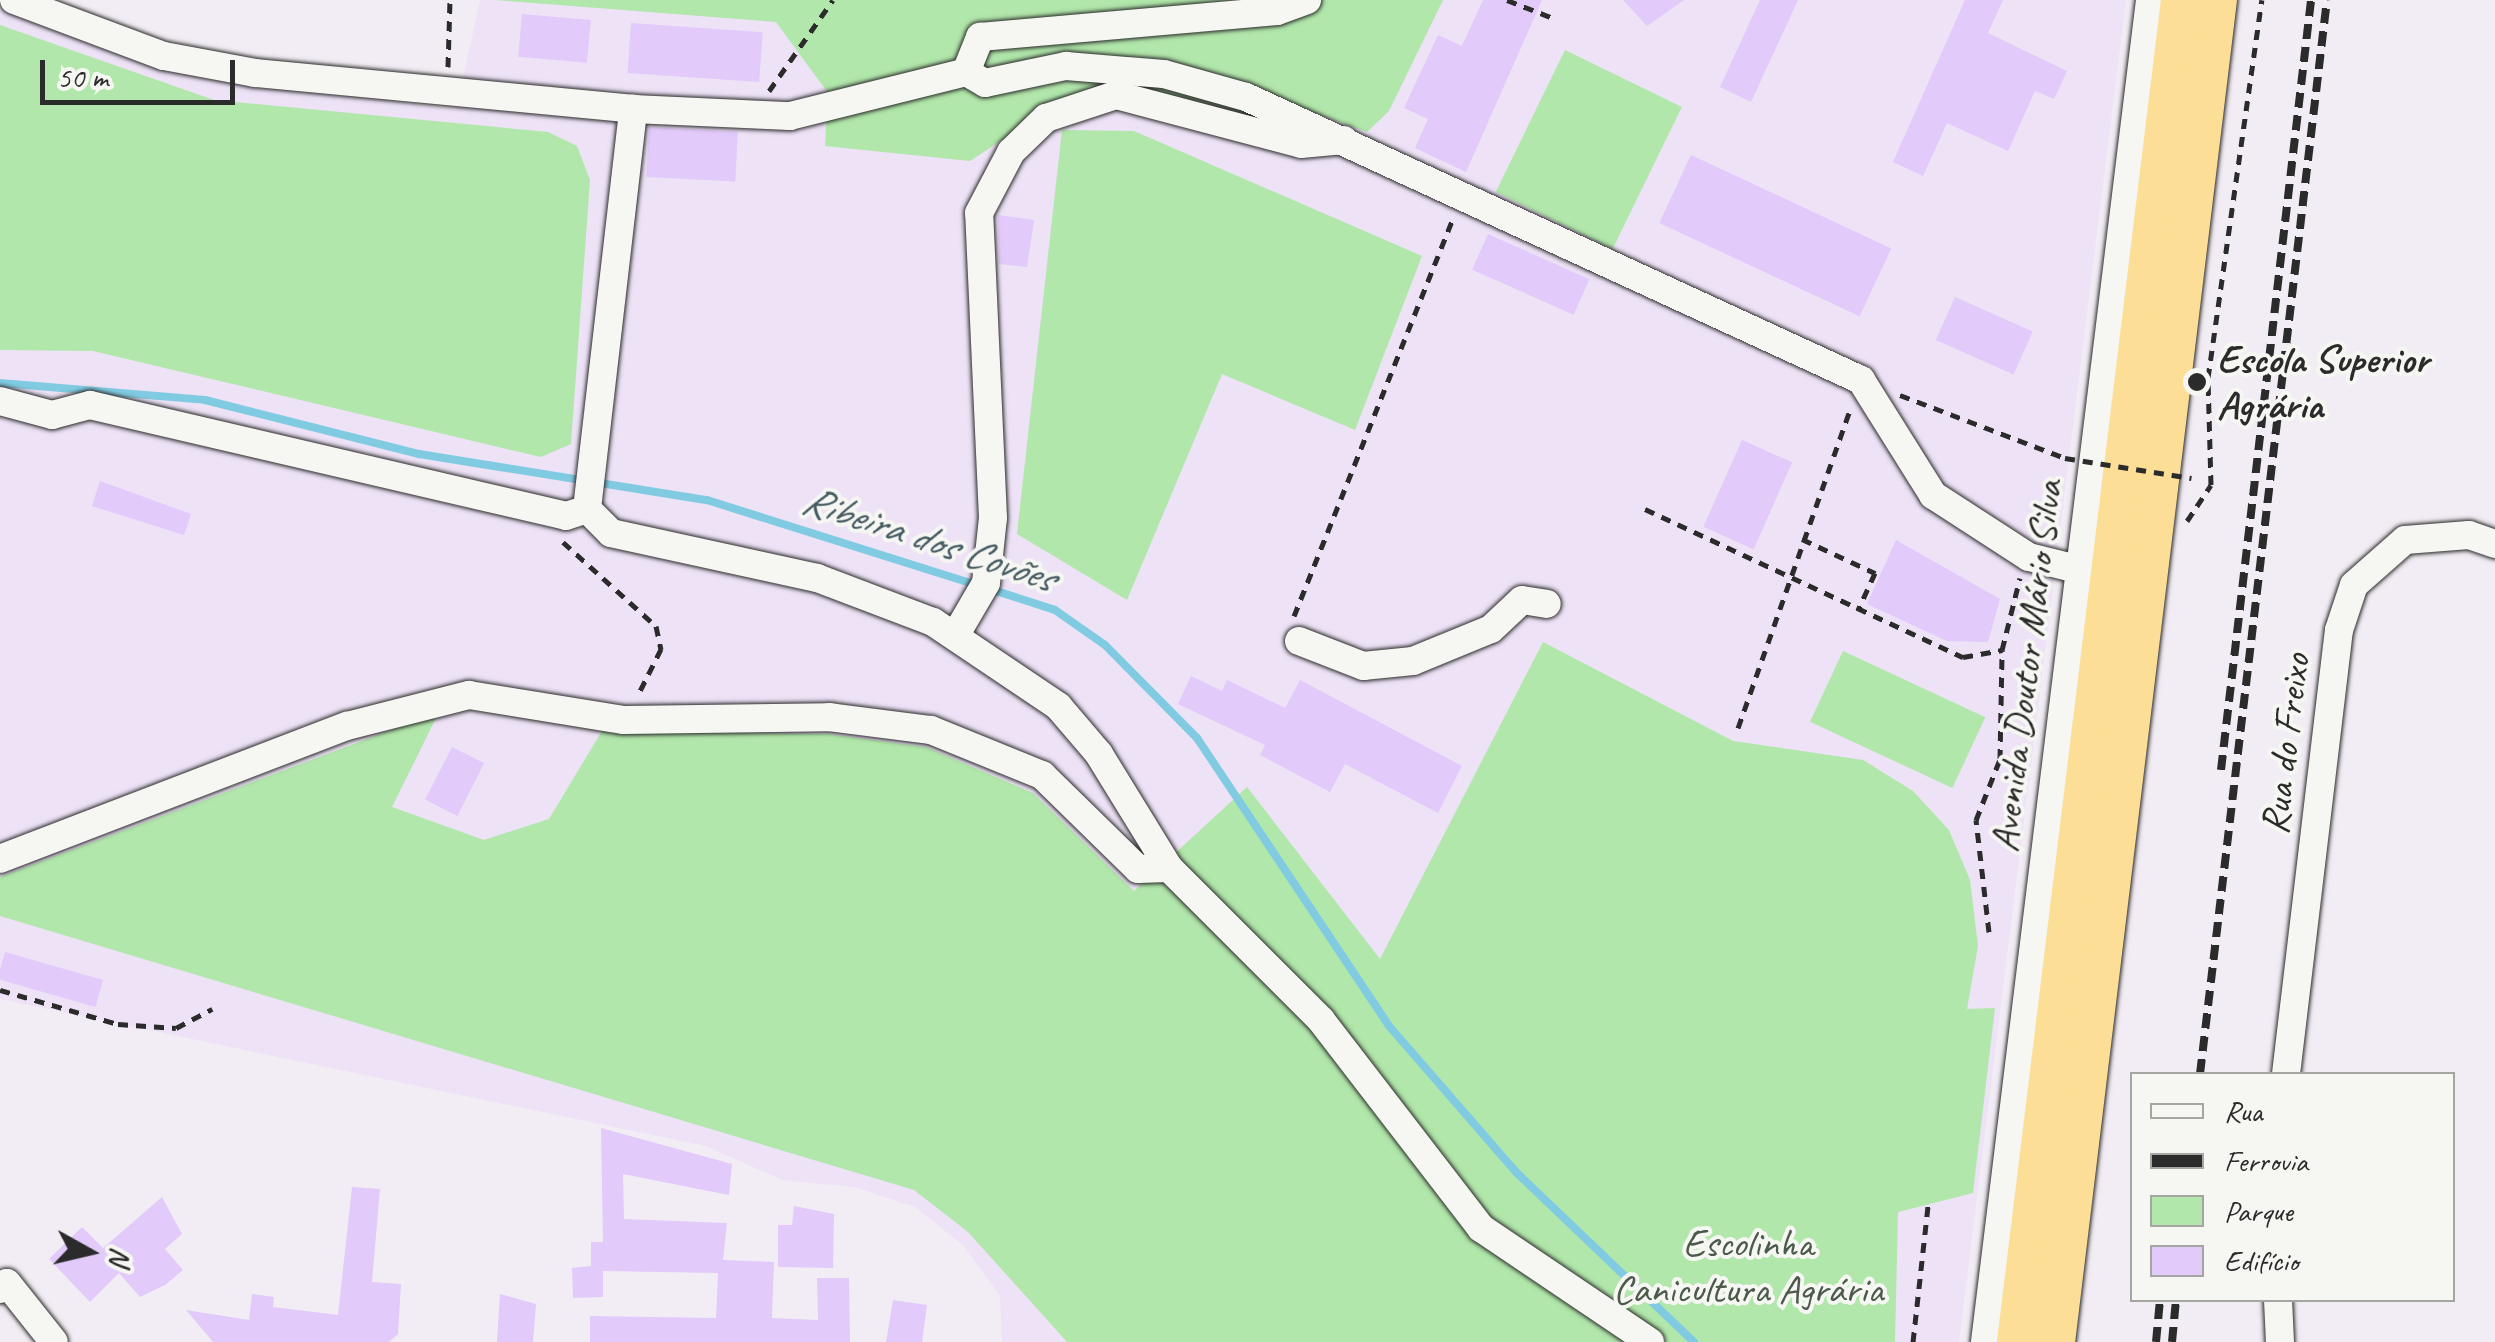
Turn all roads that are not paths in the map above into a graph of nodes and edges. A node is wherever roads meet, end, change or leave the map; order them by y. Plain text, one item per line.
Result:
1 (14, 0) edge
2 (1307, 0) edge
3 (2150, 0) edge
4 (2181, 0) edge
5 (2218, 0) edge
6 (966, 72) junction
7 (633, 109) junction
8 (1345, 140) junction
9 (0, 401) edge
10 (587, 509) junction
11 (2495, 544) edge
12 (2077, 569) junction
13 (1547, 604) dead end
14 (962, 625) junction
15 (1300, 642) road end
16 (0, 859) edge
17 (1169, 868) junction
18 (2286, 1072) edge
19 (4, 1286) edge
20 (2278, 1302) edge
21 (54, 1342) edge
22 (1650, 1342) edge
23 (1985, 1342) edge
24 (2016, 1342) edge
25 (2055, 1342) edge
26 (2280, 1342) edge

1 - 7 street
2 - 6 street
3 - 12 street, Avenida Doutor Mário Silva
4 - 24 highway
5 - 25 highway
6 - 7 street
6 - 8 street
7 - 10 street
8 - 12 street
8 - 14 street
9 - 10 street
10 - 14 street
11 - 18 street, Rua do Freixo
12 - 23 street, Avenida Doutor Mário Silva
13 - 15 street
14 - 17 street
16 - 17 street
17 - 22 street
19 - 21 street
20 - 26 street

